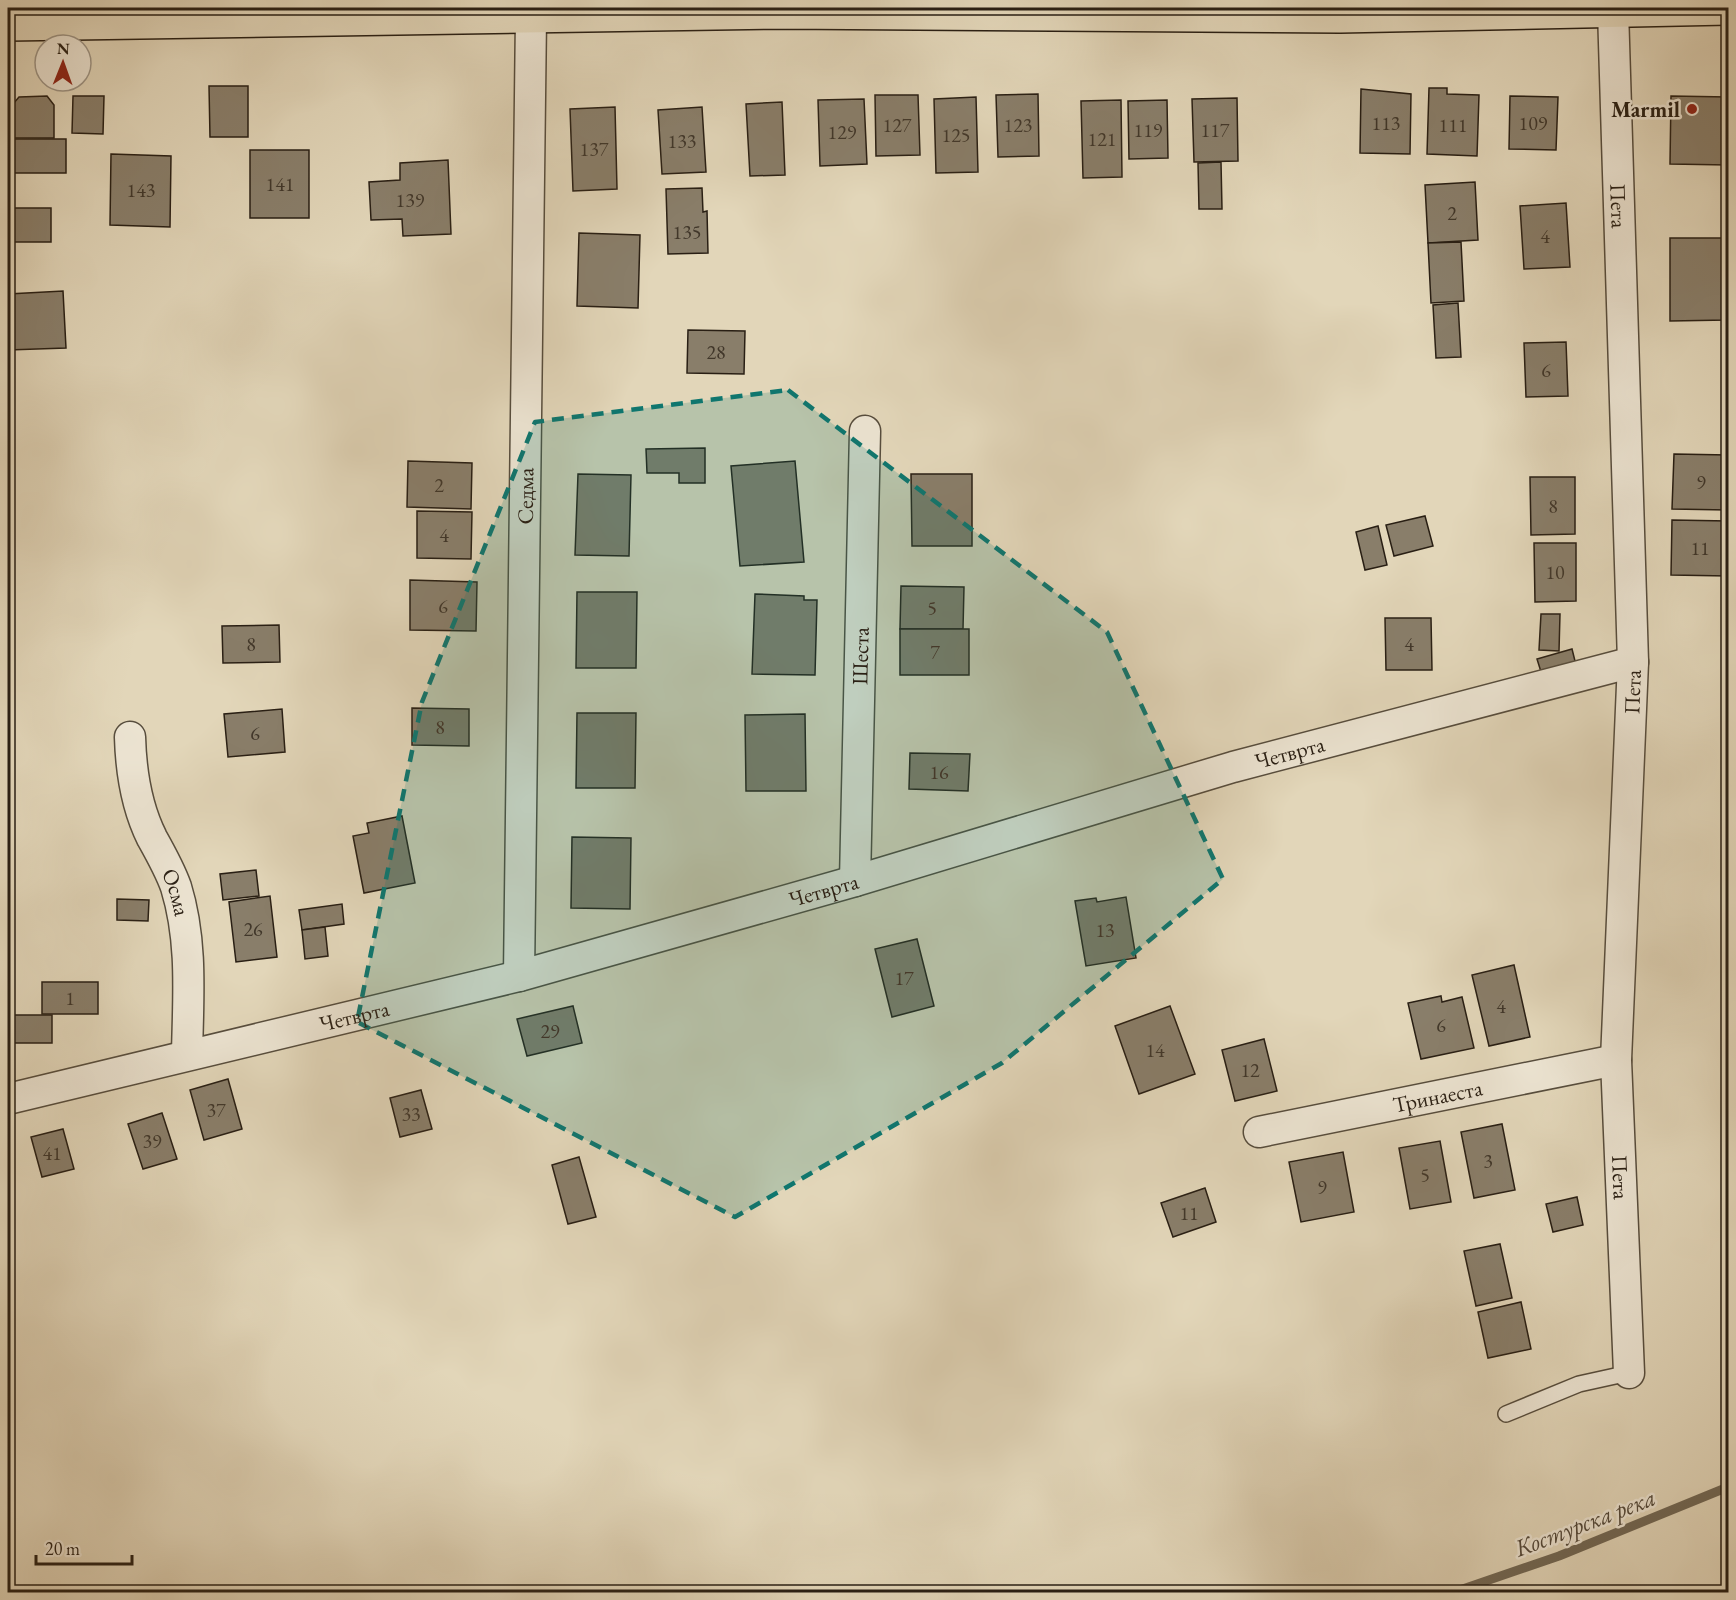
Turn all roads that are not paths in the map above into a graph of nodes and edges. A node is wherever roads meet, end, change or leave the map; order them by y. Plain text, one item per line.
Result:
1 (1728, 8) edge
2 (1613, 9) edge
3 (61, 15) edge
4 (531, 17) junction
5 (8, 24) edge
6 (865, 431) dead end
7 (1633, 662) junction
8 (130, 737) dead end
9 (855, 881) junction
10 (519, 976) junction
11 (187, 1055) junction
12 (1616, 1060) junction
13 (8, 1099) edge
14 (1259, 1132) dead end
15 (1629, 1372) joint
16 (1506, 1414) dead end

1 - 2 main road
2 - 4 main road
2 - 7 street, Пета
3 - 4 main road
3 - 5 main road
4 - 10 street, Седма
6 - 9 street, Шеста
7 - 9 street, Четврта
7 - 12 street, Пета
8 - 11 street, Осма
9 - 10 street, Четврта
10 - 11 street, Четврта
11 - 13 street, Четврта
12 - 14 street, Тринаеста
12 - 15 street, Пета
15 - 16 lane

